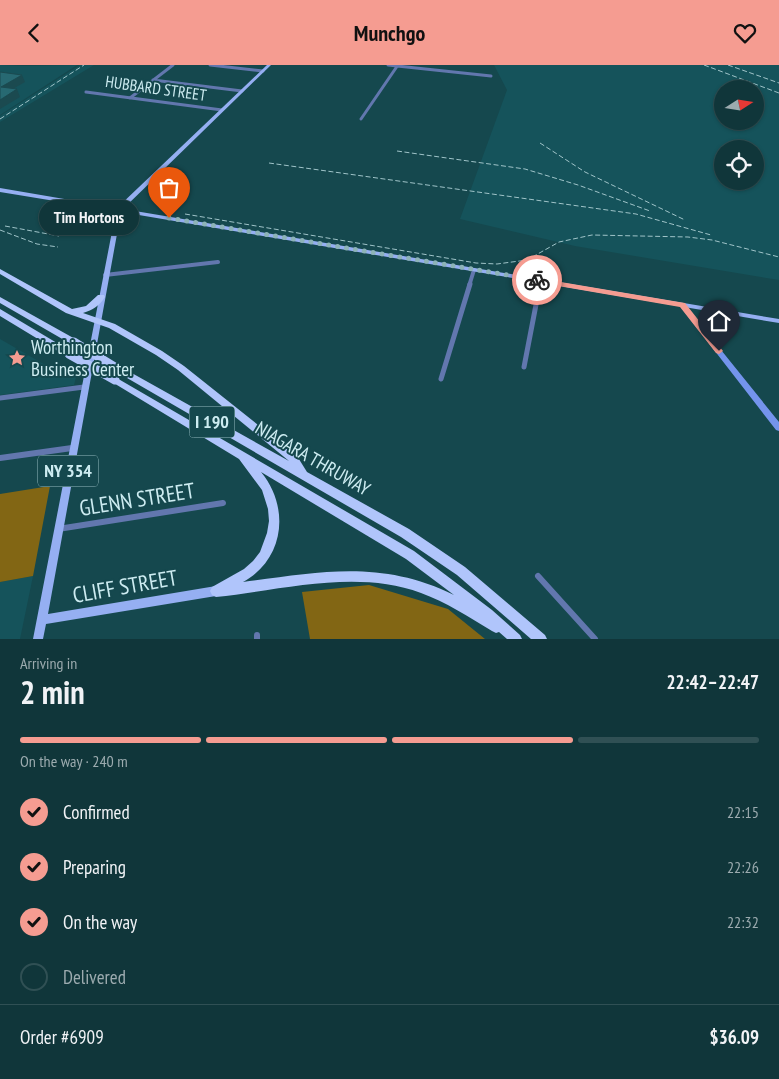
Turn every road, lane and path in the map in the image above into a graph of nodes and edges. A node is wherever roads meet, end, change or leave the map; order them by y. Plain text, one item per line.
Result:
1 (173, 65) edge
2 (210, 65) edge
3 (269, 65) edge
4 (388, 65) edge
5 (398, 66) edge
6 (263, 71) junction
7 (491, 76) dead end
8 (153, 80) junction
9 (242, 91) junction
10 (86, 92) dead end
11 (130, 97) junction
12 (222, 110) junction
13 (361, 119) dead end
14 (0, 190) edge
15 (119, 209) junction
16 (218, 262) dead end
17 (474, 269) junction
18 (0, 271) edge
19 (106, 275) junction
20 (541, 281) junction
21 (101, 297) junction
22 (0, 300) edge
23 (682, 305) junction
24 (69, 311) junction
25 (0, 312) edge
26 (779, 321) edge
27 (98, 323) junction
28 (524, 367) dead end
29 (441, 379) dead end
30 (84, 387) junction
31 (0, 398) edge
32 (779, 428) edge
33 (72, 448) junction
34 (240, 454) junction
35 (0, 458) edge
36 (306, 476) junction
37 (223, 503) dead end
38 (57, 529) junction
39 (538, 576) dead end
40 (216, 591) junction
41 (41, 620) junction
42 (38, 639) edge
43 (515, 639) edge
44 (542, 639) edge
45 (595, 639) edge

1 - 8 street
2 - 6 street
3 - 6 main road
4 - 5 street
5 - 7 street
5 - 13 street
6 - 9 main road
8 - 9 street
8 - 11 street
9 - 12 main road
10 - 11 street, HUBBARD STREET
11 - 12 street, HUBBARD STREET
12 - 15 main road
14 - 15 main road
15 - 17 main road
15 - 19 main road, NY 354
16 - 19 street
17 - 20 main road
17 - 29 street
18 - 24 highway
19 - 21 main road, NY 354
20 - 23 main road
20 - 28 street
21 - 24 highway
21 - 27 main road, NY 354
22 - 36 highway, NIAGARA THRUWAY / I 190, bridge
23 - 26 main road
23 - 32 street
24 - 27 highway
25 - 34 highway, NIAGARA THRUWAY / I 190, bridge
27 - 30 main road, NY 354
27 - 36 highway
30 - 31 street
30 - 33 main road, NY 354
33 - 35 street
33 - 38 main road, NY 354
34 - 40 highway
34 - 43 highway, NIAGARA THRUWAY / I 190
36 - 44 highway, NIAGARA THRUWAY / I 190
37 - 38 street, GLENN STREET
38 - 41 main road, NY 354
39 - 45 street
40 - 41 main road, CLIFF STREET
40 - 43 highway
41 - 42 main road, NY 354

